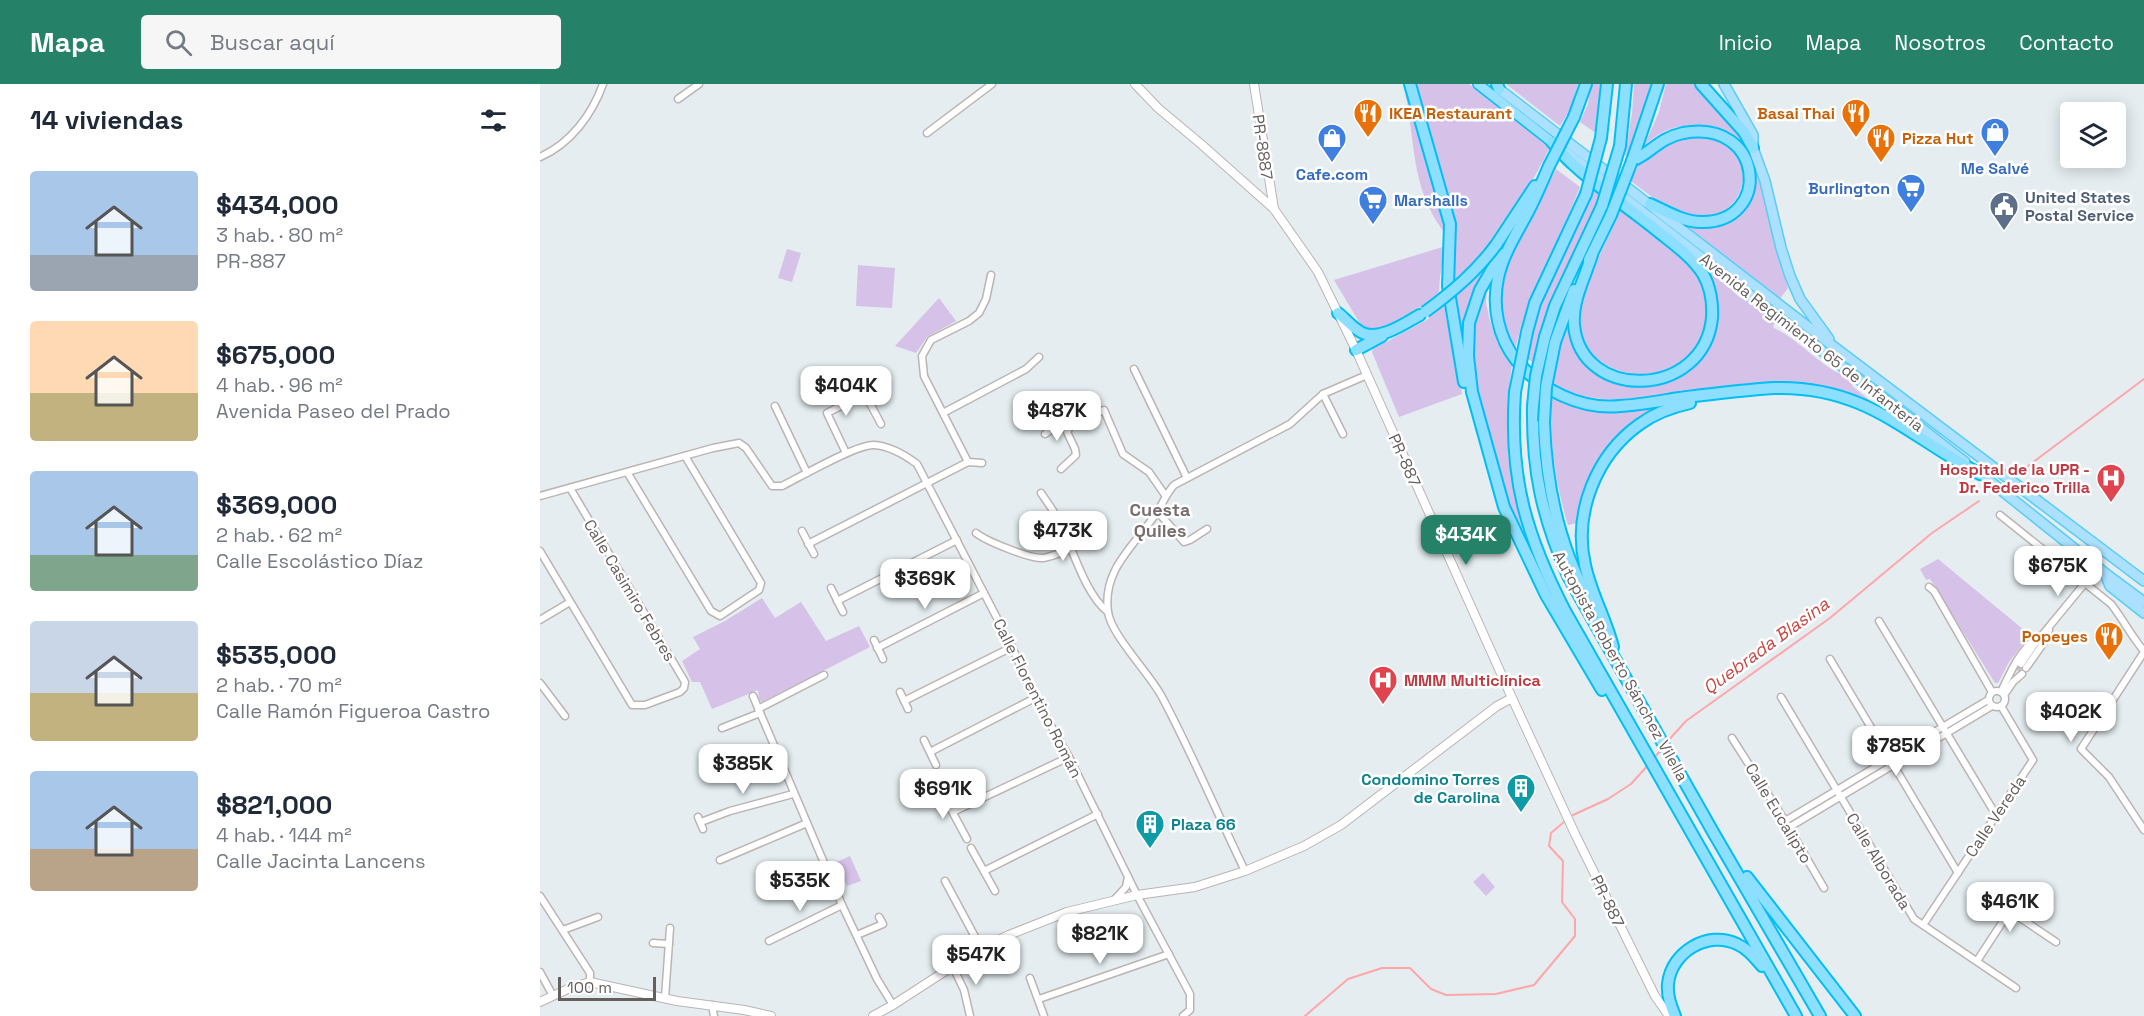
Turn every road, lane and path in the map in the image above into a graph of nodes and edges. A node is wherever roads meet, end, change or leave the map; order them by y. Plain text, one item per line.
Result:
1 (603, 84) edge
2 (699, 84) edge
3 (992, 84) edge
4 (1135, 84) edge
5 (1254, 84) edge
6 (1410, 84) edge
7 (1478, 84) edge
8 (1586, 84) edge
9 (1607, 84) edge
10 (1626, 84) edge
11 (1658, 84) edge
12 (1701, 84) edge
13 (1724, 84) edge
14 (1496, 86) edge
15 (678, 99) dead end
16 (927, 133) dead end
17 (1552, 141) junction
18 (1753, 148) junction
19 (540, 158) edge
20 (1632, 161) junction
21 (1549, 166) junction
22 (1650, 204) junction
23 (1274, 209) junction
24 (1515, 237) junction
25 (1592, 255) junction
26 (991, 275) dead end
27 (1338, 313) junction
28 (1422, 313) junction
29 (1550, 340) junction
30 (1837, 349) junction
31 (1356, 350) junction
32 (1040, 357) dead end
33 (1134, 369) dead end
34 (1367, 375) junction
35 (1725, 393) junction
36 (1323, 394) junction
37 (775, 406) dead end
38 (943, 413) junction
39 (1057, 414) dead end
40 (1062, 422) junction
41 (1072, 423) junction
42 (880, 424) dead end
43 (1045, 434) dead end
44 (1343, 434) dead end
45 (846, 453) junction
46 (685, 456) junction
47 (969, 462) junction
48 (982, 463) dead end
49 (1061, 468) dead end
50 (627, 472) junction
51 (807, 473) junction
52 (1980, 474) junction
53 (1187, 478) junction
54 (928, 484) junction
55 (570, 488) junction
56 (1041, 492) dead end
57 (1165, 495) junction
58 (540, 496) edge
59 (1504, 507) junction
60 (1157, 512) junction
61 (2000, 515) dead end
62 (1207, 529) dead end
63 (802, 531) dead end
64 (976, 533) dead end
65 (957, 540) junction
66 (808, 544) junction
67 (1070, 549) junction
68 (540, 551) edge
69 (814, 554) dead end
70 (2105, 573) junction
71 (2144, 581) edge
72 (2085, 583) junction
73 (1929, 587) dead end
74 (831, 588) dead end
75 (984, 593) junction
76 (837, 601) junction
77 (570, 602) junction
78 (2144, 602) edge
79 (843, 612) dead end
80 (1108, 612) junction
81 (2144, 613) edge
82 (540, 620) edge
83 (1879, 621) dead end
84 (2050, 627) junction
85 (874, 640) dead end
86 (1012, 647) junction
87 (877, 648) junction
88 (2144, 652) edge
89 (883, 659) dead end
90 (1830, 659) dead end
91 (1617, 662) junction
92 (2021, 669) junction
93 (2010, 674) junction
94 (824, 675) dead end
95 (540, 683) edge
96 (900, 692) dead end
97 (1992, 692) junction
98 (2002, 693) junction
99 (753, 696) dead end
100 (1781, 697) dead end
101 (1035, 698) junction
102 (1512, 698) junction
103 (1988, 700) junction
104 (904, 701) junction
105 (1992, 706) junction
106 (2001, 706) junction
107 (908, 709) dead end
108 (759, 711) junction
109 (565, 717) dead end
110 (722, 728) dead end
111 (1633, 729) junction
112 (1944, 729) junction
113 (1732, 738) dead end
114 (924, 740) dead end
115 (930, 752) junction
116 (1069, 757) junction
117 (1891, 761) junction
118 (936, 765) dead end
119 (940, 789) dead end
120 (1838, 793) junction
121 (793, 794) junction
122 (953, 812) junction
123 (1098, 814) junction
124 (1996, 815) junction
125 (701, 823) dead end
126 (807, 823) junction
127 (1786, 824) junction
128 (2144, 830) edge
129 (1713, 832) junction
130 (967, 839) dead end
131 (971, 848) dead end
132 (720, 860) dead end
133 (984, 871) junction
134 (1245, 871) junction
135 (1958, 873) junction
136 (1128, 876) junction
137 (945, 881) dead end
138 (1824, 888) dead end
139 (995, 891) dead end
140 (2022, 892) dead end
141 (1137, 895) junction
142 (540, 896) edge
143 (1113, 901) junction
144 (842, 905) junction
145 (2010, 911) junction
146 (598, 917) dead end
147 (879, 917) dead end
148 (1923, 925) junction
149 (670, 928) dead end
150 (563, 930) junction
151 (857, 936) junction
152 (769, 941) dead end
153 (2056, 942) dead end
154 (653, 943) dead end
155 (669, 944) junction
156 (981, 948) junction
157 (1169, 954) junction
158 (1977, 961) junction
159 (953, 967) junction
160 (540, 972) edge
161 (1030, 978) dead end
162 (1776, 981) junction
163 (590, 982) junction
164 (1649, 984) junction
165 (2016, 988) dead end
166 (553, 996) junction
167 (665, 998) junction
168 (1039, 999) junction
169 (540, 1002) edge
170 (712, 1005) junction
171 (893, 1005) junction
172 (714, 1016) edge
173 (771, 1016) edge
174 (873, 1016) edge
175 (970, 1016) edge
176 (1044, 1016) edge
177 (1183, 1016) edge
178 (1663, 1016) edge
179 (1669, 1016) edge
180 (1675, 1016) edge
181 (1796, 1016) edge
182 (1820, 1016) edge
183 (1856, 1016) edge

1 - 19 street
2 - 15 street
3 - 16 street
4 - 23 street, PR-887
5 - 23 street, PR-8887 / PR-8887
6 - 59 highway
7 - 17 highway, Avenida Regimiento 65 de Infantería
8 - 21 highway, bridge
9 - 111 highway, Autopista Roberto Sánchez Vilella, bridge
10 - 29 highway, Autopista Roberto Sánchez Vilella, bridge
11 - 20 highway
12 - 18 highway
13 - 18 main road
14 - 22 main road, Avenida Regimiento 65 de Infantería
17 - 25 highway
17 - 52 main road, Avenida Regimiento 65 de Infantería
18 - 30 main road
20 - 22 highway
20 - 25 highway, bridge
21 - 24 highway
21 - 28 highway, bridge
22 - 30 main road, Avenida Regimiento 65 de Infantería
23 - 27 street, PR-887
24 - 35 highway
24 - 59 highway
25 - 29 highway
26 - 38 street
27 - 28 highway
27 - 31 street, PR-887
28 - 31 highway
29 - 91 highway, bridge
29 - 91 highway, Autopista Roberto Sánchez Vilella, bridge
30 - 71 main road, Avenida Regimiento 65 de Infantería
31 - 34 street, PR-887
32 - 38 street
33 - 53 street
34 - 36 street
34 - 102 street, PR-887
35 - 52 highway
35 - 91 highway
36 - 44 street
36 - 53 street
37 - 51 street
38 - 47 street
39 - 40 street
40 - 41 street
40 - 43 street
41 - 49 street
41 - 57 street
42 - 45 street
45 - 51 street, Calle Florentino Román
45 - 54 street, Calle Florentino Román
46 - 50 street, Calle Florentino Román
46 - 50 street
46 - 51 street, Calle Florentino Román
47 - 48 street
47 - 54 street
50 - 55 street, Calle Florentino Román
52 - 70 main road, Avenida Regimiento 65 de Infantería
53 - 57 street
54 - 65 street, Calle Florentino Román
54 - 66 street
55 - 58 street, Calle Florentino Román
55 - 77 street, Calle Casimiro Febres
56 - 67 street
57 - 60 street
59 - 111 highway
60 - 62 street
60 - 80 street
61 - 72 street
63 - 66 street
64 - 67 street
65 - 75 street, Calle Florentino Román
65 - 76 street
66 - 69 street
67 - 80 street
68 - 77 street
70 - 78 main road, Avenida Regimiento 65 de Infantería
70 - 81 main road
72 - 84 street
72 - 88 street
73 - 97 street
74 - 76 street
75 - 86 street, Calle Florentino Román
75 - 87 street
76 - 79 street
77 - 82 street
80 - 134 street
83 - 112 street
84 - 92 street
84 - 93 street
85 - 87 street
86 - 101 street, Calle Florentino Román
86 - 104 street
87 - 89 street
88 - 128 street
90 - 117 street
91 - 129 highway, Autopista Roberto Sánchez Vilella
92 - 93 street
92 - 98 street
93 - 98 street
94 - 108 street
95 - 109 street
96 - 104 street
97 - 98 street
97 - 103 street
98 - 106 street
99 - 108 street
100 - 120 street, Calle Alborada
101 - 115 street
101 - 116 street, Calle Florentino Román
102 - 134 street
102 - 164 street, PR-887
103 - 105 street
103 - 112 street
104 - 107 street
105 - 106 street
105 - 112 street
106 - 124 street, Calle Vereda
108 - 110 street
108 - 121 street
111 - 162 highway, Autopista Roberto Sánchez Vilella
112 - 117 street
112 - 124 street
113 - 127 street, Calle Eucalipto
114 - 115 street
115 - 118 street
116 - 122 street
116 - 123 street, Calle Florentino Román
117 - 120 street
117 - 135 street
119 - 122 street
120 - 127 street
120 - 148 street, Calle Alborada
121 - 125 street
121 - 126 street
122 - 130 street
123 - 133 street
123 - 136 street, Calle Florentino Román
124 - 135 street, Calle Vereda
126 - 132 street
126 - 144 street
127 - 138 street, Calle Eucalipto
129 - 182 highway, Autopista Roberto Sánchez Vilella
129 - 183 highway
131 - 133 street
133 - 139 street
134 - 141 street
135 - 148 street, Calle Vereda
136 - 141 street, Calle Florentino Román
136 - 143 street
137 - 156 street
140 - 145 street
141 - 143 street
141 - 157 street, Calle Florentino Román
142 - 150 street
143 - 156 street
144 - 151 street
144 - 152 street
145 - 153 street
145 - 158 street
146 - 150 street
147 - 151 street
148 - 158 street, Calle Alborada
149 - 155 street
150 - 163 street
151 - 171 street
154 - 155 street
155 - 167 street
156 - 159 street
157 - 168 street
157 - 177 street, Calle Florentino Román
158 - 165 street, Calle Alborada
159 - 171 street
159 - 175 street
160 - 166 street
161 - 168 street
162 - 180 highway
162 - 181 highway, Autopista Roberto Sánchez Vilella
163 - 166 street
163 - 167 street
164 - 178 street, PR-887
164 - 179 street, PR-887
166 - 169 street
167 - 170 street
168 - 176 street
170 - 172 street
170 - 173 street
171 - 174 street

